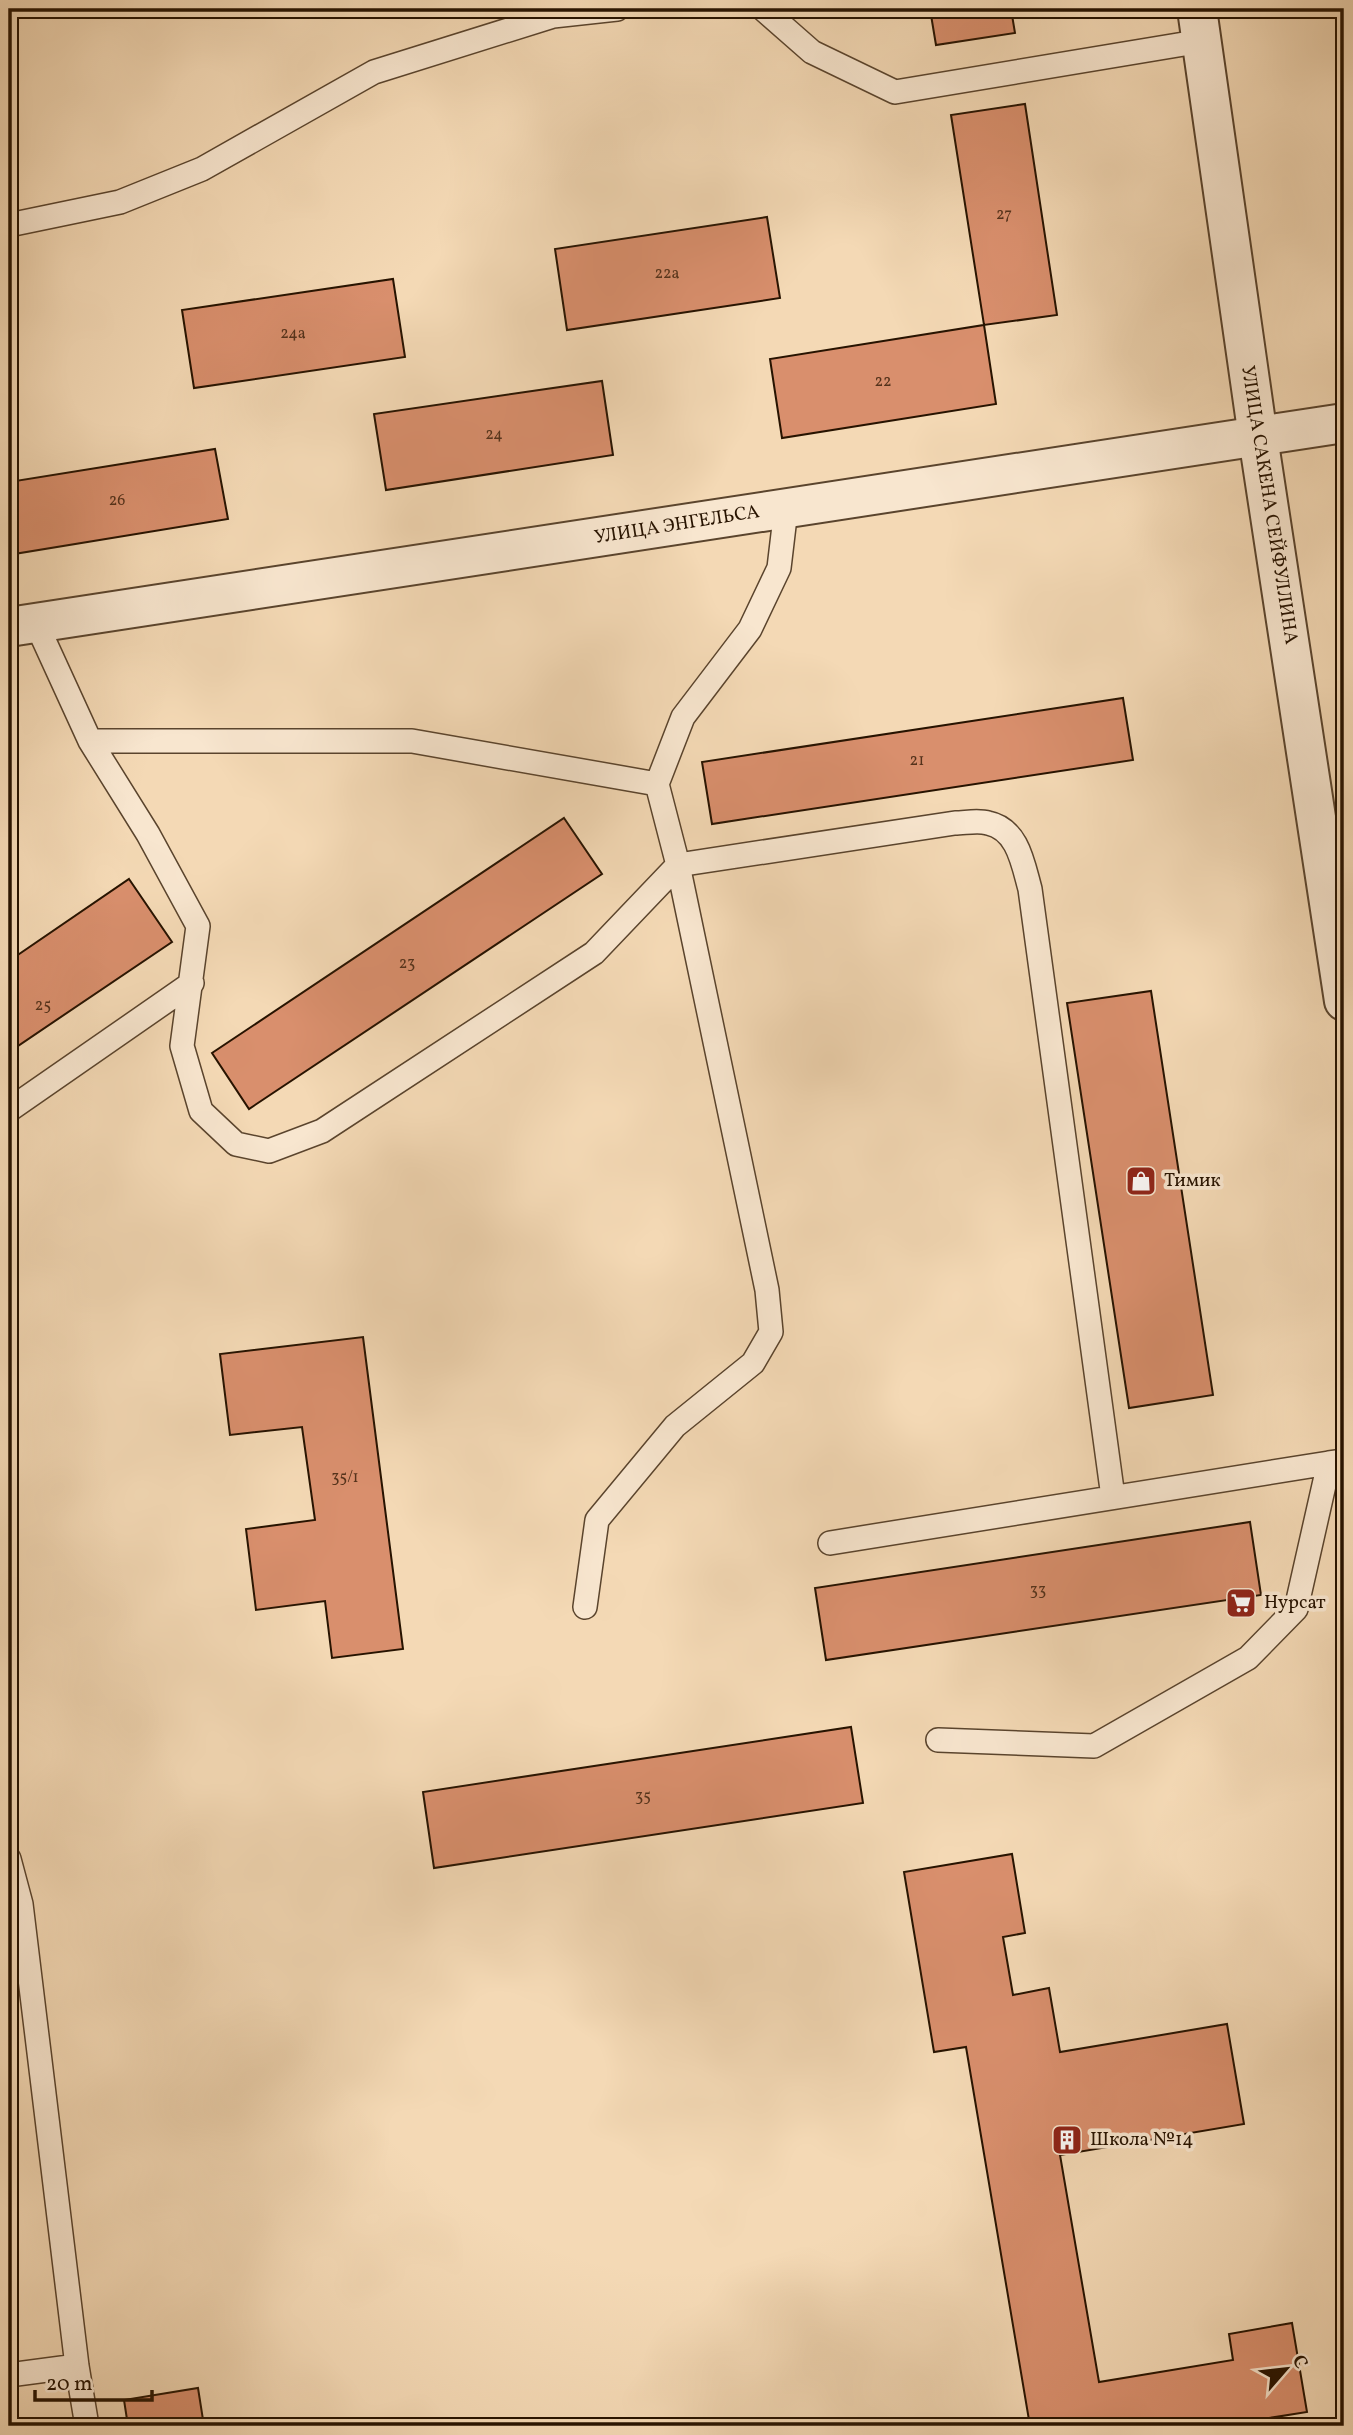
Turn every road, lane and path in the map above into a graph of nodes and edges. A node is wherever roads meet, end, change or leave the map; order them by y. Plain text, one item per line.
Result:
1 (617, 9) edge
2 (762, 9) edge
3 (1199, 25) edge
4 (9, 225) edge
5 (1344, 423) edge
6 (1258, 437) junction
7 (786, 509) junction
8 (23, 625) edge
9 (90, 741) junction
10 (657, 784) junction
11 (678, 865) junction
12 (1340, 948) edge
13 (191, 983) junction
14 (1344, 1001) edge
15 (9, 1110) edge
16 (1336, 1462) edge
17 (1113, 1497) junction
18 (830, 1543) dead end
19 (585, 1607) dead end
20 (938, 1740) dead end
21 (9, 1858) edge
22 (77, 2367) junction
23 (9, 2375) edge
24 (87, 2426) edge

1 - 4 lane
2 - 3 lane
3 - 6 street, УЛИЦА САКЕНА СЕЙФУЛЛИНА
5 - 6 street, УЛИЦА ЭНГЕЛЬСА
6 - 7 street, УЛИЦА ЭНГЕЛЬСА
6 - 12 street, УЛИЦА САКЕНА СЕЙФУЛЛИНА
7 - 8 street, УЛИЦА ЭНГЕЛЬСА
7 - 10 lane
8 - 9 lane
9 - 10 lane
9 - 13 lane
10 - 11 lane
11 - 13 lane
11 - 17 lane
11 - 19 lane
12 - 14 street, УЛИЦА САКЕНА СЕЙФУЛЛИНА
13 - 15 lane
16 - 17 lane
16 - 20 lane
17 - 18 lane
21 - 22 lane
22 - 23 lane
22 - 24 lane

